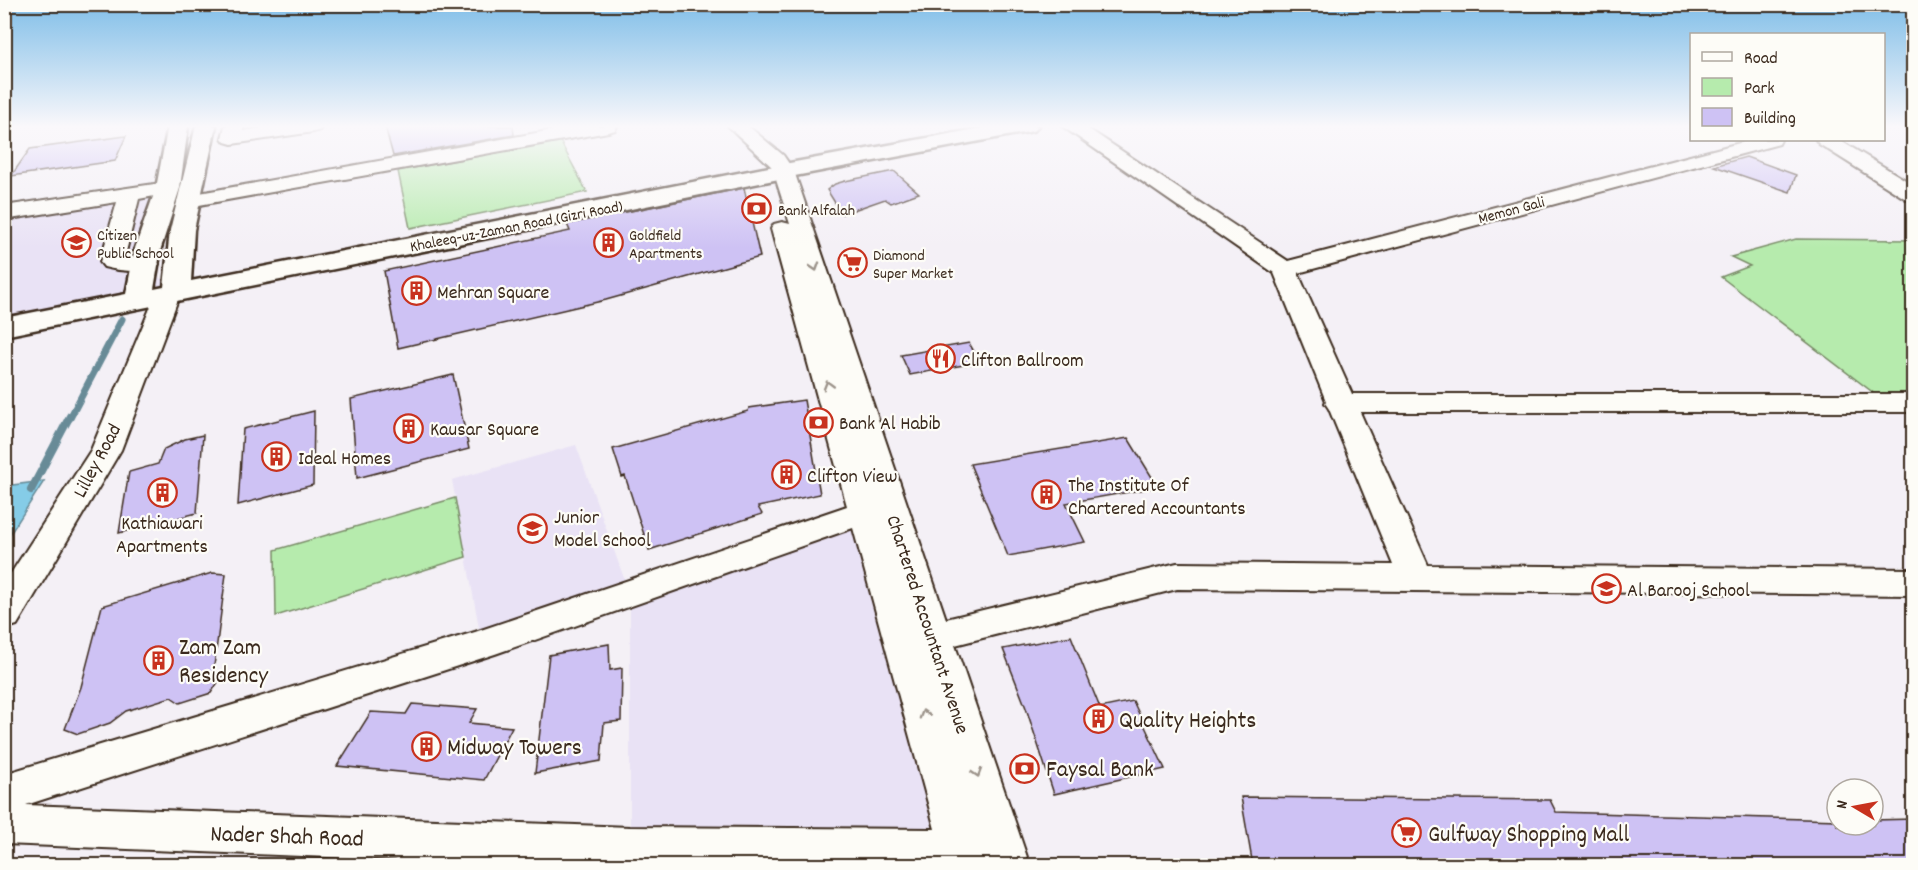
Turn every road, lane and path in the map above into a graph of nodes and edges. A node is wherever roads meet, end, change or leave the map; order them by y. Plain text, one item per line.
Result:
1 (178, 167) edge
2 (189, 167) edge
3 (351, 167) edge
4 (753, 167) edge
5 (754, 167) edge
6 (772, 167) edge
7 (772, 167) edge
8 (1131, 167) edge
9 (1672, 167) edge
10 (1869, 167) edge
11 (130, 194) junction
12 (178, 194) junction
13 (1914, 194) edge
14 (4, 213) edge
15 (180, 255) junction
16 (1284, 270) junction
17 (224, 274) junction
18 (159, 287) junction
19 (4, 316) edge
20 (4, 327) edge
21 (1339, 403) junction
22 (1914, 403) edge
23 (864, 512) junction
24 (1416, 578) junction
25 (1914, 582) edge
26 (4, 615) edge
27 (933, 636) junction
28 (4, 794) edge
29 (4, 824) edge
30 (972, 856) edge

1 - 12 main road, Lilley Road
2 - 12 main road, Lilley Road
3 - 12 street
4 - 18 main road, Khaleeq-uz-Zaman Road (Gizri Road)
5 - 17 main road, Khaleeq-uz-Zaman Road (Gizri Road)
23 -> 6 street, Chartered Accountant Avenue
7 -> 27 street, Chartered Accountant Avenue
8 - 16 street
9 - 16 street, Memon Gali
10 - 13 street
11 - 12 street
11 - 14 street
11 - 18 street
12 - 15 main road
12 - 18 main road, Lilley Road
15 - 17 main road
15 - 18 main road
16 - 21 street
17 - 18 main road, Khaleeq-uz-Zaman Road (Gizri Road)
18 - 19 main road, Khaleeq-uz-Zaman Road (Gizri Road)
18 - 20 main road, Khaleeq-uz-Zaman Road (Gizri Road)
18 - 26 street, Lilley Road
21 - 22 street
21 - 24 street
23 - 28 street
30 -> 23 street, Chartered Accountant Avenue
24 - 25 street
24 - 27 street
27 -> 30 street, Chartered Accountant Avenue
29 - 30 street, Nader Shah Road

